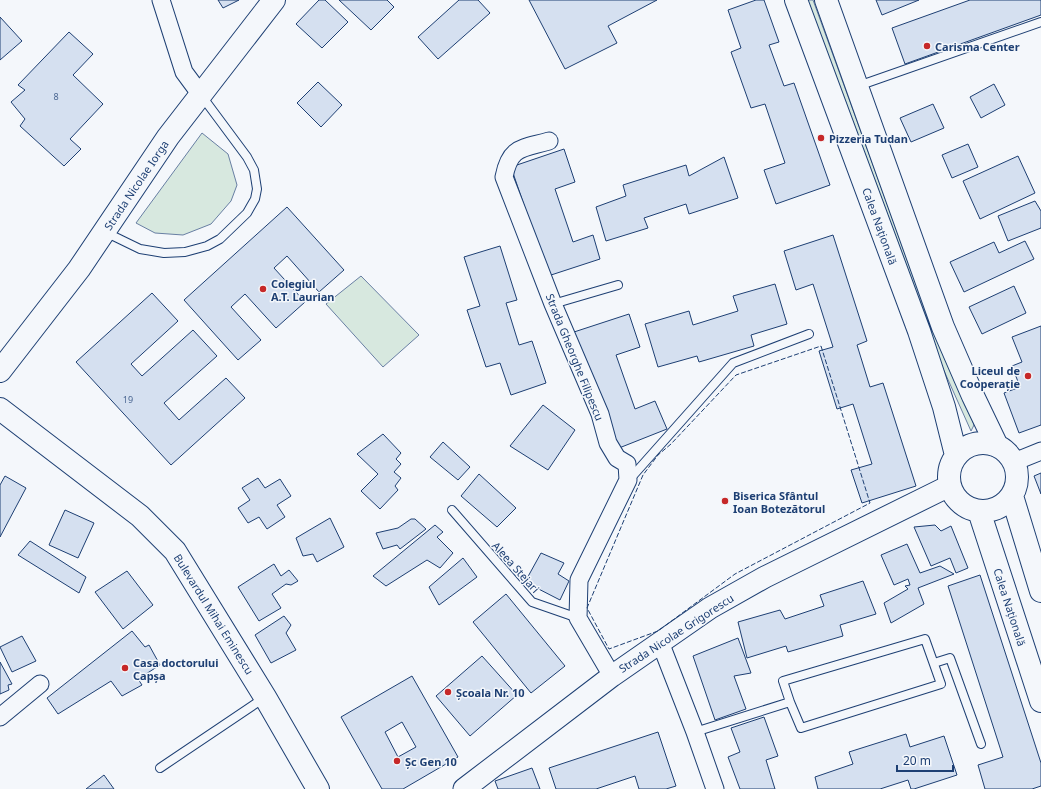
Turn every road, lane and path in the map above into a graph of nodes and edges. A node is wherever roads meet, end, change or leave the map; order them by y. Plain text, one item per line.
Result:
1 (161, 0) edge
2 (274, 0) edge
3 (796, 0) edge
4 (826, 0) edge
5 (1041, 22) edge
6 (857, 86) junction
7 (201, 95) junction
8 (549, 141) dead end
9 (104, 232) junction
10 (618, 285) dead end
11 (553, 304) junction
12 (809, 334) dead end
13 (0, 371) edge
14 (0, 409) edge
15 (997, 446) junction
16 (1041, 451) edge
17 (956, 455) junction
18 (1014, 462) junction
19 (628, 480) junction
20 (949, 486) junction
21 (1012, 496) junction
22 (452, 510) dead end
23 (979, 511) junction
24 (1041, 591) edge
25 (578, 618) junction
26 (660, 642) junction
27 (934, 663) junction
28 (612, 676) junction
29 (40, 684) dead end
30 (265, 697) junction
31 (1041, 701) edge
32 (790, 702) junction
33 (0, 717) edge
34 (695, 732) junction
35 (981, 744) dead end
36 (160, 768) dead end
37 (474, 786) edge
38 (318, 789) edge
39 (715, 789) edge

1 - 7 street
2 - 7 main road, Strada Nicolae Iorga
3 - 17 main road, Calea Națională
4 - 6 main road
5 - 6 lane
6 - 15 main road
7 - 9 main road, Strada Nicolae Iorga
7 - 9 lane
8 - 11 street, Strada Gheorghe Filipescu
9 - 13 main road, Strada Nicolae Iorga
10 - 11 lane
11 - 19 street, Strada Gheorghe Filipescu
12 - 19 lane
14 - 30 main road, Bulevardul Mihai Eminescu
15 - 17 main road
15 - 18 main road
16 - 18 street
17 - 20 main road
18 - 21 main road
19 - 25 street
20 - 23 main road
20 - 26 street, Strada Nicolae Grigorescu
21 - 23 main road
21 - 24 main road
22 - 25 lane, Aleea Stejari
23 - 31 main road, Calea Națională
25 - 28 street
26 - 28 street, Strada Nicolae Grigorescu
26 - 34 street
27 - 32 lane
27 - 32 lane
27 - 35 lane
28 - 37 street, Strada Nicolae Grigorescu
29 - 33 street
30 - 36 lane
30 - 38 main road, Bulevardul Mihai Eminescu
32 - 34 lane
34 - 39 street

